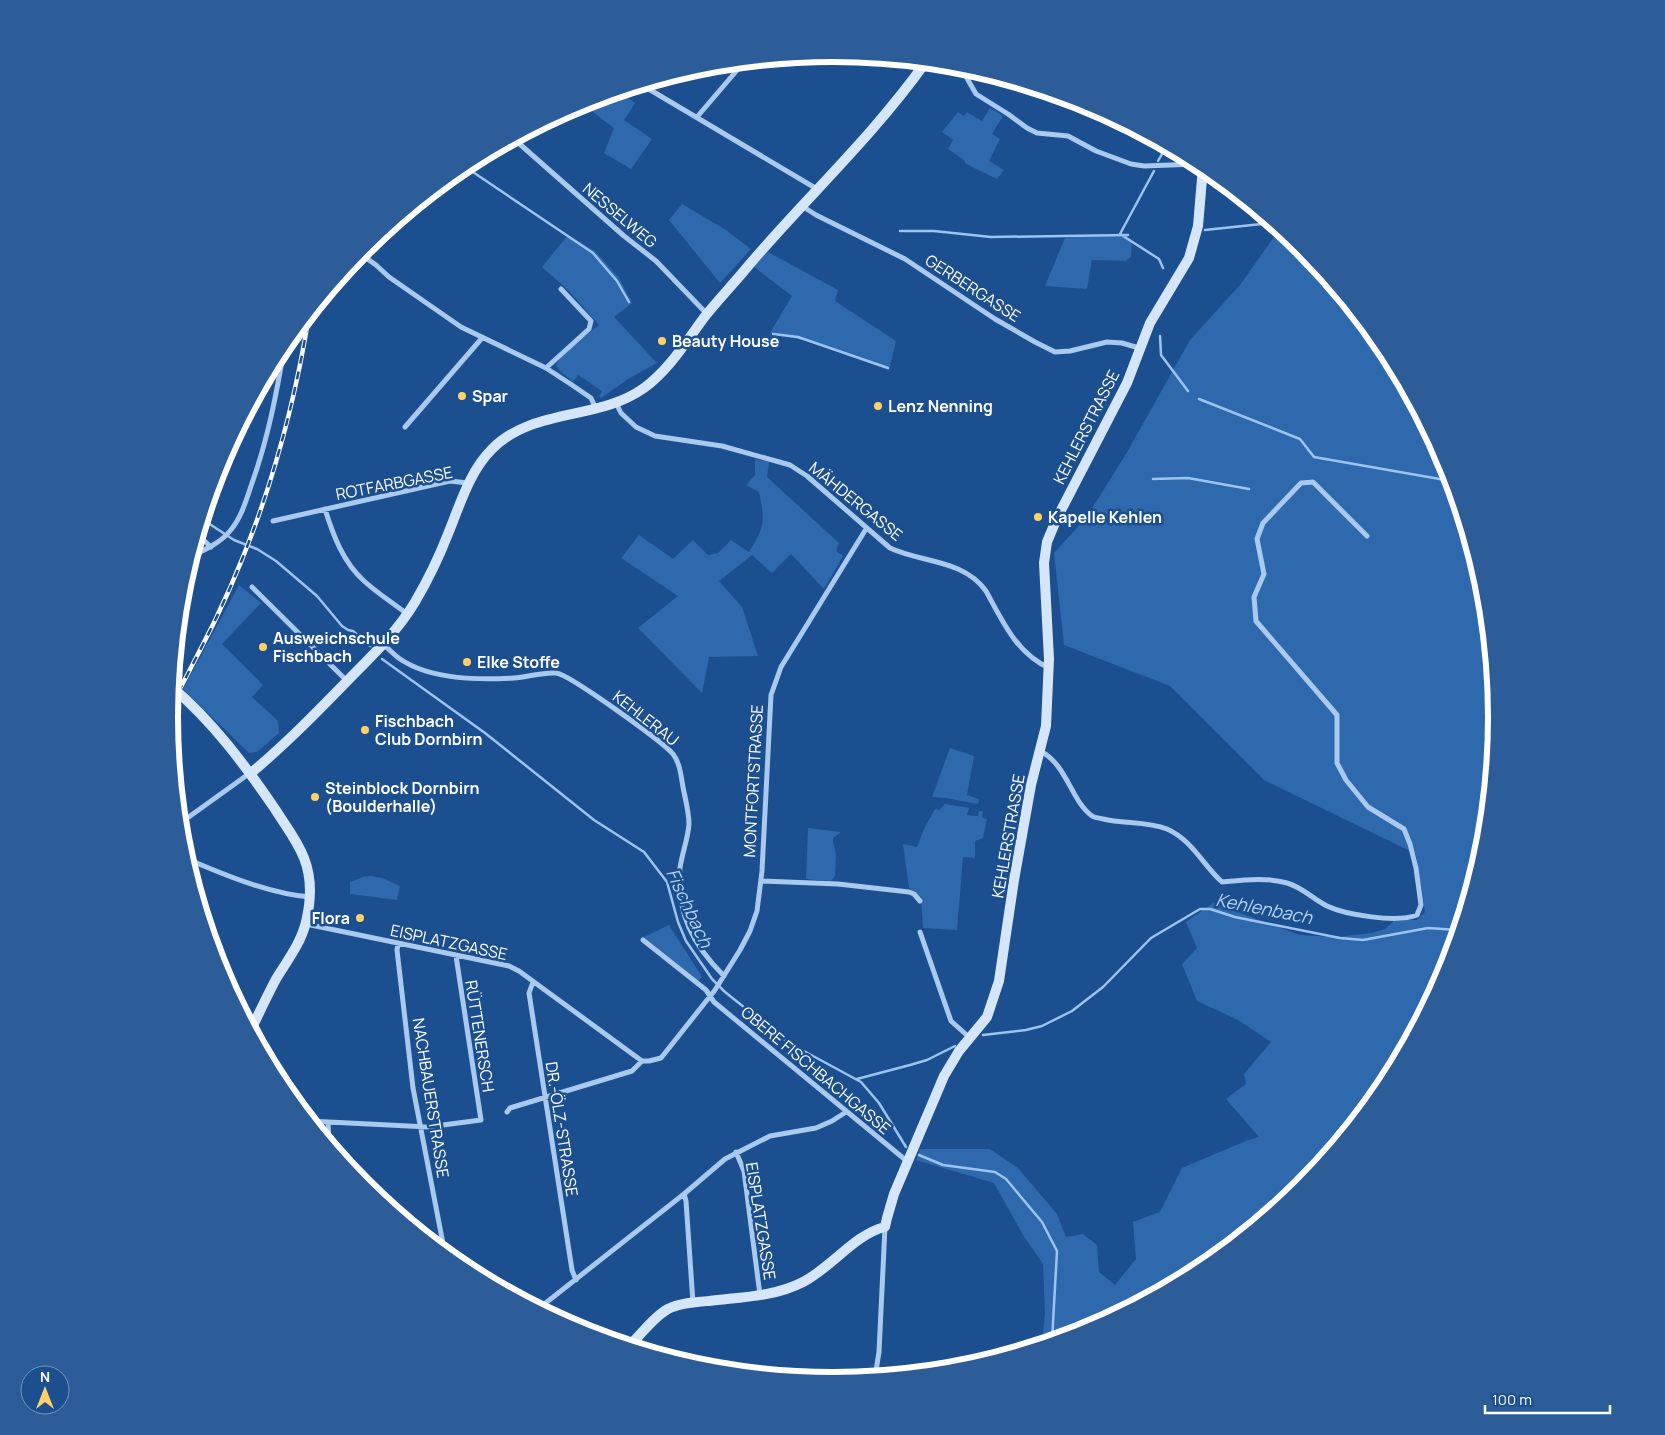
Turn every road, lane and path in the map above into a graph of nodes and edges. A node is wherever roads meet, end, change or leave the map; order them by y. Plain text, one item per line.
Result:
1 (921, 68) edge
2 (738, 70) edge
3 (966, 76) edge
4 (649, 89) edge
5 (697, 117) junction
6 (518, 143) edge
7 (1182, 164) edge
8 (1202, 177) edge
9 (817, 189) junction
10 (802, 206) junction
11 (366, 258) edge
12 (561, 289) dead end
13 (707, 314) junction
14 (482, 338) junction
15 (1139, 348) junction
16 (282, 364) edge
17 (546, 368) junction
18 (616, 403) junction
19 (596, 409) junction
20 (404, 427) dead end
21 (468, 482) junction
22 (325, 510) junction
23 (273, 521) dead end
24 (866, 529) junction
25 (1367, 536) dead end
26 (203, 538) edge
27 (211, 546) junction
28 (199, 552) edge
29 (252, 587) dead end
30 (407, 614) junction
31 (383, 644) junction
32 (1048, 668) junction
33 (347, 682) junction
34 (179, 693) edge
35 (1040, 751) junction
36 (251, 773) junction
37 (186, 819) edge
38 (194, 862) edge
39 (761, 881) junction
40 (310, 897) junction
41 (920, 902) dead end
42 (306, 924) junction
43 (920, 932) dead end
44 (643, 940) dead end
45 (398, 944) junction
46 (456, 956) junction
47 (723, 977) junction
48 (533, 982) junction
49 (710, 996) junction
50 (254, 1024) edge
51 (971, 1038) junction
52 (642, 1061) junction
53 (544, 1097) junction
54 (507, 1112) dead end
55 (846, 1112) junction
56 (317, 1121) edge
57 (328, 1122) junction
58 (420, 1127) junction
59 (329, 1135) edge
60 (736, 1152) junction
61 (908, 1162) junction
62 (684, 1194) junction
63 (885, 1227) junction
64 (443, 1243) edge
65 (576, 1280) junction
66 (760, 1295) junction
67 (692, 1303) junction
68 (543, 1305) edge
69 (634, 1341) edge
70 (876, 1371) edge

1 - 9 street
2 - 5 street
3 - 7 street
4 - 5 street
5 - 9 street
6 - 13 street, NESSELWEG
8 - 15 street, KEHLERSTRASSE
9 - 10 street
10 - 13 street
10 - 15 street, GERBERGASSE
11 - 14 street
12 - 17 street
13 - 18 street
14 - 17 street
14 - 20 street
15 - 32 street, KEHLERSTRASSE
16 - 27 street
17 - 19 street
18 - 19 street
18 - 24 street, MÄHDERGASSE
19 - 21 street
21 - 22 street, ROTFARBGASSE
21 - 30 street
22 - 23 street, ROTFARBGASSE
22 - 30 street, ROTFARBGASSE
24 - 32 street, MÄHDERGASSE
24 - 39 street, MONTFORTSTRASSE
25 - 35 street
26 - 27 street
27 - 28 street
29 - 33 street
30 - 31 street
31 - 33 street
31 - 47 street, KEHLERAU
32 - 35 street, KEHLERSTRASSE
33 - 36 street
34 - 36 street
35 - 51 street, KEHLERSTRASSE
36 - 37 street
36 - 40 street
38 - 40 street
39 - 41 street, MONTFORTSTRASSE
39 - 47 street, MONTFORTSTRASSE
40 - 42 street
42 - 45 street, EISPLATZGASSE
42 - 50 street
43 - 51 street
44 - 49 street, OBERE FISCHBACHGASSE
45 - 46 street, EISPLATZGASSE
45 - 58 street, NACHBAUERSTRASSE
46 - 48 street, EISPLATZGASSE
46 - 58 street, RÜTTENERSCH
47 - 49 street, MONTFORTSTRASSE
48 - 52 street, EISPLATZGASSE
48 - 53 street, DR.-ÖLZ-STRASSE
49 - 52 street, EISPLATZGASSE
49 - 55 street, OBERE FISCHBACHGASSE
51 - 61 street, KEHLERSTRASSE
52 - 53 street
53 - 54 street
53 - 65 street, DR.-ÖLZ-STRASSE
55 - 60 street
55 - 61 street, OBERE FISCHBACHGASSE
56 - 57 street
57 - 58 street
57 - 59 street
58 - 64 street, NACHBAUERSTRASSE
60 - 62 street
60 - 66 street, EISPLATZGASSE
61 - 63 street, KEHLERSTRASSE
62 - 65 street
62 - 67 street
63 - 66 street
63 - 70 street
65 - 68 street
66 - 67 street
67 - 69 street

